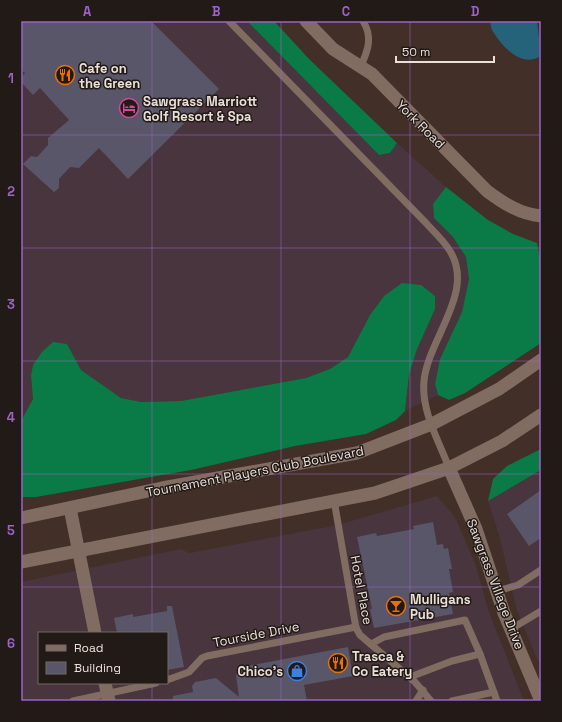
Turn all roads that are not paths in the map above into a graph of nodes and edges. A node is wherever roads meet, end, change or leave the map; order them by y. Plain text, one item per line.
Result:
1 (229, 21) edge
2 (306, 21) edge
3 (363, 21) edge
4 (361, 66) junction
5 (541, 216) edge
6 (541, 360) edge
7 (541, 415) edge
8 (432, 424) junction
9 (449, 468) junction
10 (334, 500) junction
11 (70, 508) junction
12 (21, 518) edge
13 (79, 550) junction
14 (21, 562) edge
15 (541, 570) edge
16 (497, 591) junction
17 (541, 611) edge
18 (356, 628) junction
19 (511, 629) junction
20 (95, 632) edge
21 (371, 644) junction
22 (480, 654) junction
23 (410, 677) junction
24 (168, 680) edge
25 (151, 684) edge
26 (423, 690) junction
27 (494, 692) junction
28 (107, 693) edge
29 (73, 701) edge
30 (416, 701) edge
31 (431, 701) edge
32 (452, 701) edge
33 (497, 701) edge
34 (541, 701) edge

1 - 8 lane
2 - 4 street, York Road
3 - 4 lane
4 - 5 street, York Road
6 - 8 street, Tournament Players Club Boulevard
7 - 9 street
8 - 9 lane
8 - 11 street, Tournament Players Club Boulevard
9 - 10 street
9 - 16 street, Sawgrass Village Drive
10 - 13 street
10 - 18 lane, Hotel Place
11 - 12 street, Tournament Players Club Boulevard
11 - 13 street
13 - 14 street
13 - 20 street
15 - 16 lane
16 - 19 street, Sawgrass Village Drive
17 - 19 lane
18 - 21 lane, Hotel Place
18 - 24 lane, Tourside Drive
19 - 34 street, Sawgrass Village Drive
21 - 22 lane
21 - 23 lane, Hotel Place
22 - 23 lane
22 - 27 lane
23 - 26 lane, Hotel Place
25 - 28 lane
26 - 30 lane
26 - 31 lane, Hotel Place
27 - 32 lane
27 - 33 lane
28 - 29 lane

